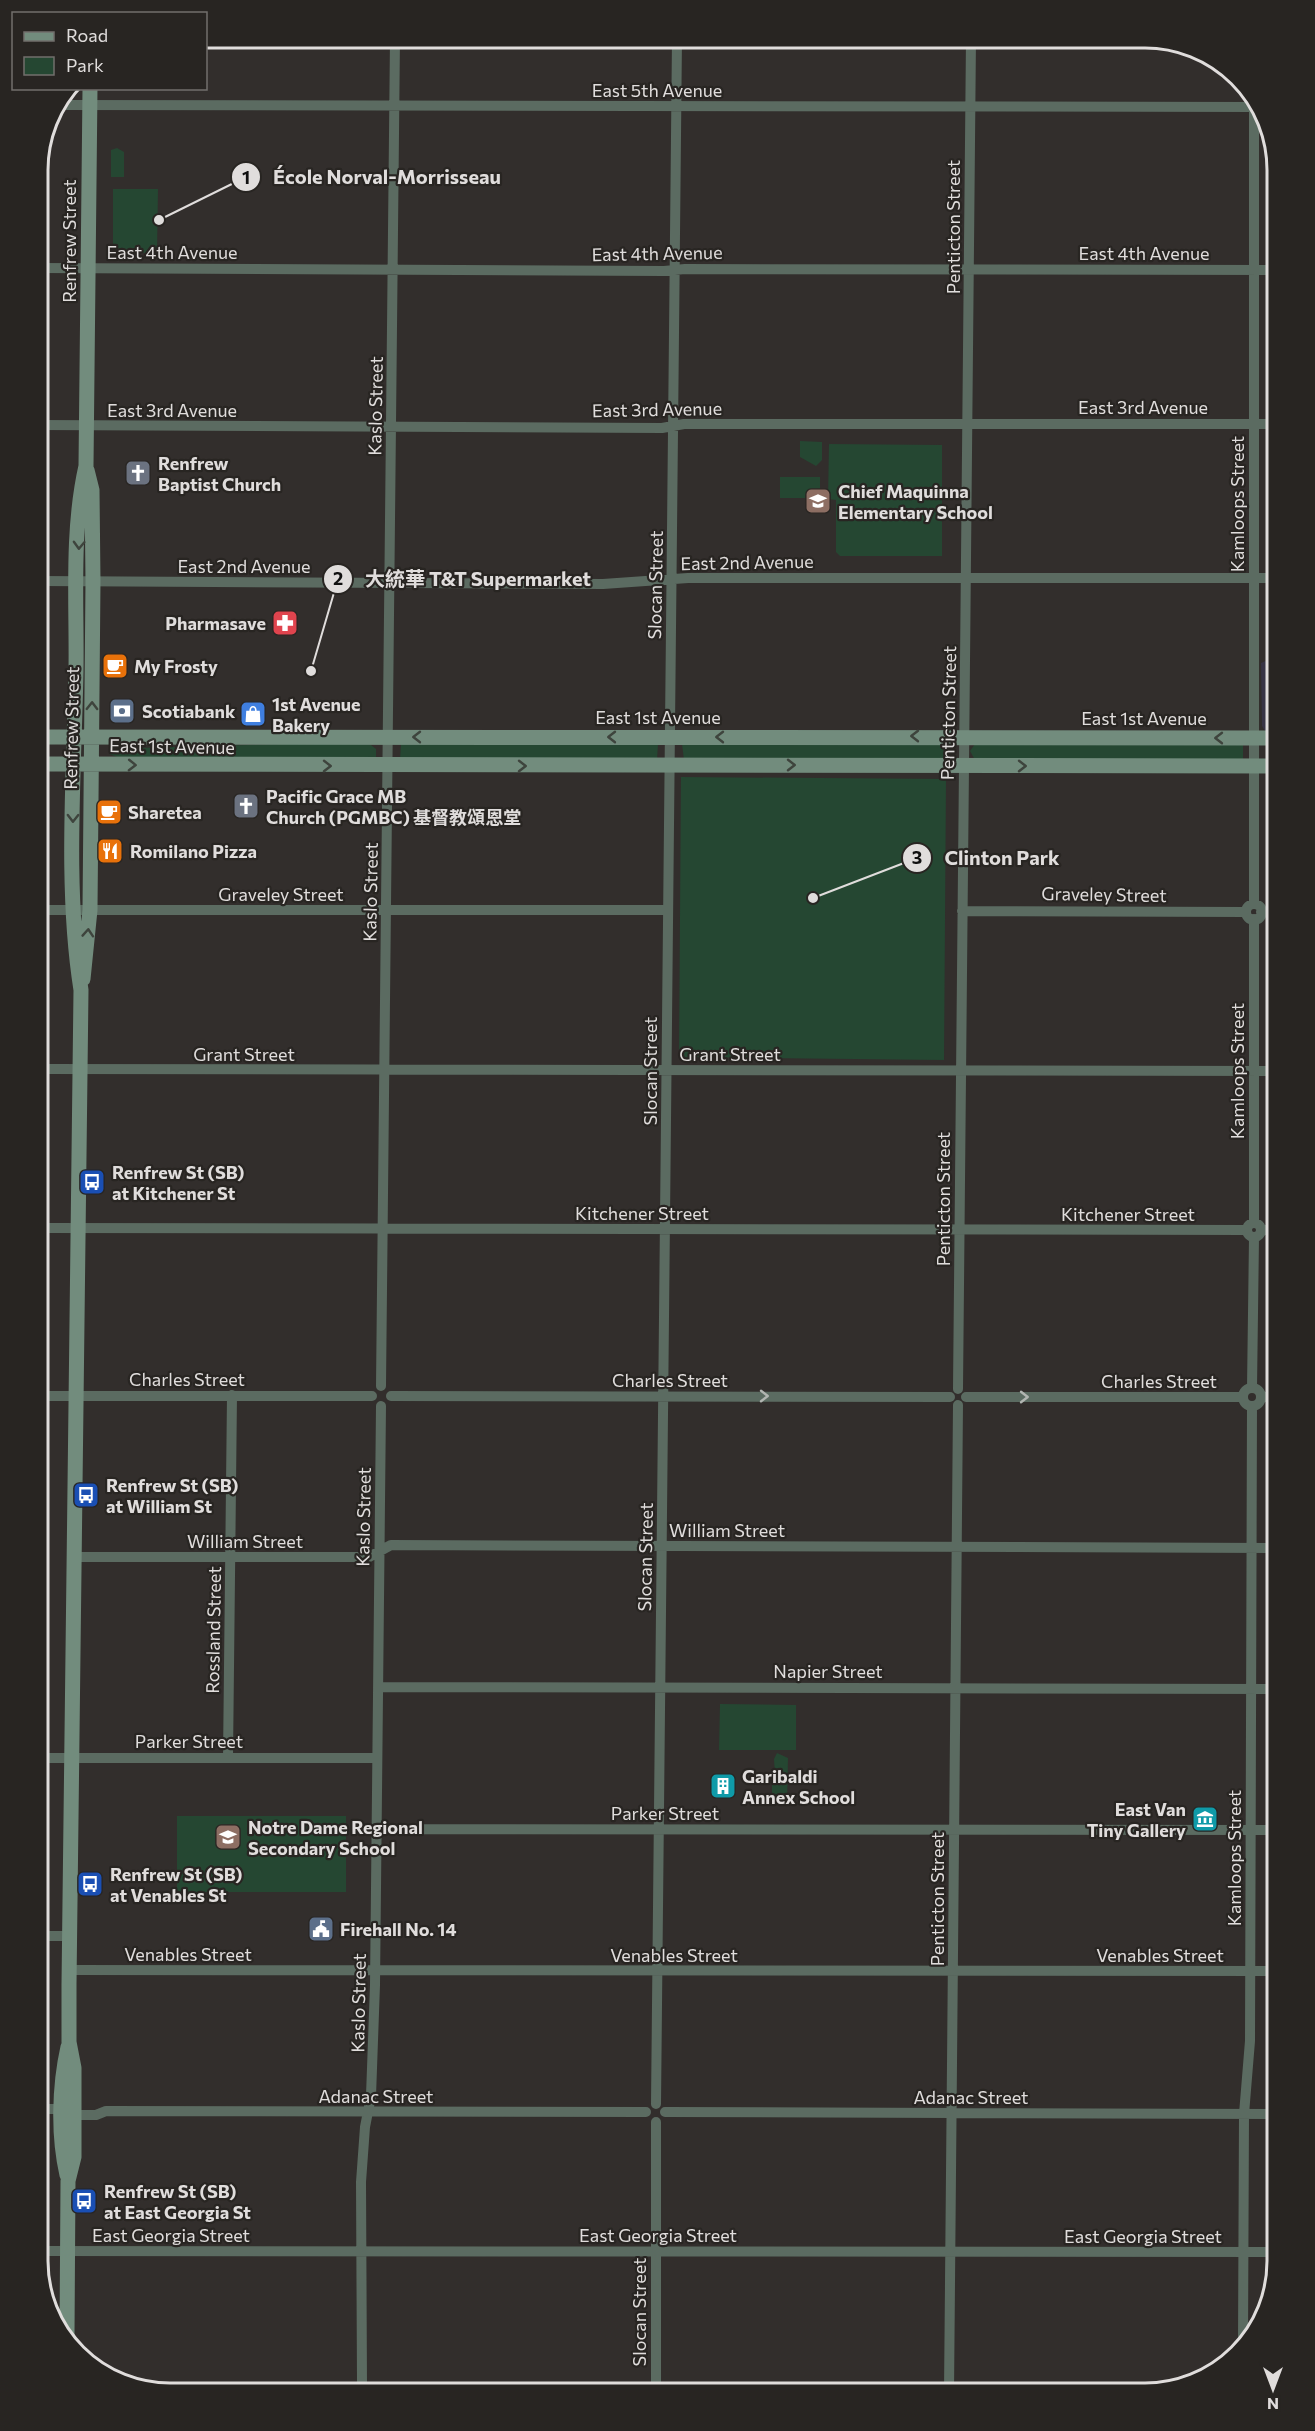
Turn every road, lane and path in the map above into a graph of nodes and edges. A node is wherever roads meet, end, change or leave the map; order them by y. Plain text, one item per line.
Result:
1 (395, 48) edge
2 (677, 48) edge
3 (971, 48) edge
4 (90, 90) edge
5 (67, 105) edge
6 (90, 105) junction
7 (676, 106) junction
8 (1248, 106) edge
9 (394, 107) junction
10 (970, 107) junction
11 (1255, 118) edge
12 (48, 268) edge
13 (88, 268) junction
14 (392, 270) junction
15 (674, 270) junction
16 (969, 270) junction
17 (1255, 270) junction
18 (1267, 270) edge
19 (967, 424) junction
20 (1254, 424) junction
21 (1267, 424) edge
22 (48, 425) edge
23 (87, 426) junction
24 (673, 426) junction
25 (391, 427) junction
26 (965, 577) junction
27 (1253, 578) junction
28 (1267, 578) edge
29 (672, 579) junction
30 (48, 581) edge
31 (85, 581) junction
32 (390, 583) junction
33 (48, 737) edge
34 (387, 737) junction
35 (670, 737) junction
36 (964, 737) junction
37 (74, 738) junction
38 (1255, 738) junction
39 (1267, 738) edge
40 (91, 739) junction
41 (48, 764) edge
42 (74, 765) junction
43 (90, 765) junction
44 (670, 765) junction
45 (963, 765) junction
46 (387, 766) junction
47 (1255, 766) junction
48 (1267, 766) edge
49 (48, 910) edge
50 (82, 910) junction
51 (387, 910) junction
52 (668, 910) junction
53 (962, 911) junction
54 (1254, 912) junction
55 (1267, 912) edge
56 (48, 1069) edge
57 (80, 1069) junction
58 (385, 1070) junction
59 (667, 1070) junction
60 (960, 1070) junction
61 (1253, 1071) junction
62 (1267, 1071) edge
63 (48, 1228) edge
64 (78, 1228) junction
65 (384, 1229) junction
66 (959, 1229) junction
67 (665, 1230) junction
68 (1254, 1230) junction
69 (1267, 1230) edge
70 (381, 1386) junction
71 (1252, 1388) junction
72 (232, 1395) junction
73 (48, 1396) edge
74 (75, 1396) junction
75 (372, 1396) junction
76 (391, 1396) junction
77 (663, 1396) junction
78 (958, 1397) junction
79 (1243, 1397) junction
80 (1262, 1397) junction
81 (1267, 1397) edge
82 (381, 1406) junction
83 (1252, 1406) junction
84 (662, 1546) junction
85 (956, 1546) junction
86 (1251, 1548) junction
87 (1267, 1548) edge
88 (379, 1552) junction
89 (72, 1557) junction
90 (230, 1558) junction
91 (378, 1687) junction
92 (660, 1687) junction
93 (954, 1689) junction
94 (1250, 1689) junction
95 (1267, 1689) edge
96 (48, 1758) edge
97 (72, 1758) junction
98 (228, 1758) junction
99 (377, 1758) junction
100 (376, 1829) junction
101 (658, 1830) junction
102 (954, 1830) junction
103 (1249, 1830) junction
104 (1267, 1830) edge
105 (48, 1936) edge
106 (70, 1936) junction
107 (70, 1970) junction
108 (375, 1971) junction
109 (657, 1971) junction
110 (1250, 1971) junction
111 (1267, 1971) edge
112 (953, 1972) junction
113 (656, 2104) junction
114 (48, 2110) edge
115 (68, 2112) junction
116 (368, 2112) junction
117 (646, 2112) junction
118 (664, 2112) junction
119 (48, 2113) edge
120 (952, 2114) junction
121 (1244, 2114) junction
122 (1267, 2114) edge
123 (656, 2122) junction
124 (48, 2251) edge
125 (68, 2251) junction
126 (362, 2251) junction
127 (655, 2252) junction
128 (1244, 2252) junction
129 (1267, 2252) edge
130 (950, 2253) junction
131 (67, 2326) edge
132 (1244, 2332) edge
133 (362, 2383) edge
134 (656, 2383) edge
135 (949, 2383) edge

1 - 9 street, Kaslo Street
2 - 7 street, Slocan Street
3 - 10 street, Penticton Street
4 - 6 street, Renfrew Street
5 - 6 street, East 5th Avenue
6 - 9 street, East 5th Avenue
6 - 13 street, Renfrew Street
7 - 9 street, East 5th Avenue
7 - 10 street, East 5th Avenue
7 - 15 street, Slocan Street
8 - 10 street, East 5th Avenue
9 - 14 street, Kaslo Street
10 - 16 street, Penticton Street
11 - 17 street, Kamloops Street
12 - 13 street, East 4th Avenue
13 - 14 street, East 4th Avenue
13 - 23 street, Renfrew Street
14 - 15 street, East 4th Avenue
14 - 25 street, Kaslo Street
15 - 16 street, East 4th Avenue
15 - 24 street, Slocan Street
16 - 17 street, East 4th Avenue
16 - 19 street, Penticton Street
17 - 18 street, East 4th Avenue
17 - 20 street, Kamloops Street
19 - 20 street, East 3rd Avenue
19 - 24 street, East 3rd Avenue
19 - 26 street, Penticton Street
20 - 21 street, East 3rd Avenue
20 - 27 street, Kamloops Street
22 - 23 street, East 3rd Avenue
23 - 25 street, East 3rd Avenue
23 - 31 street, Renfrew Street
24 - 25 street, East 3rd Avenue
24 - 29 street, Slocan Street
25 - 32 street, Kaslo Street
26 - 27 street, East 2nd Avenue
26 - 29 street, East 2nd Avenue
26 - 36 street, Penticton Street
27 - 28 street, East 2nd Avenue
27 - 38 street, Kamloops Street
29 - 32 street, East 2nd Avenue
29 - 35 street, Slocan Street
30 - 31 street, East 2nd Avenue
31 - 32 street, East 2nd Avenue
31 - 37 street, Renfrew Street
40 -> 31 street, Renfrew Street
32 - 34 street, Kaslo Street
33 - 37 street, East 1st Avenue
35 -> 34 street, East 1st Avenue
34 - 40 street, East 1st Avenue
34 - 46 street, Kaslo Street
36 -> 35 street, East 1st Avenue
35 - 44 street, Slocan Street
38 -> 36 street, East 1st Avenue
36 - 45 street, Penticton Street
37 - 40 street, East 1st Avenue
37 - 42 street, Renfrew Street
38 - 39 street, East 1st Avenue
38 - 47 street, Kamloops Street
40 - 43 street, Renfrew Street
41 - 42 street, East 1st Avenue
42 - 43 street, East 1st Avenue
42 -> 50 street, Renfrew Street
43 -> 46 street, East 1st Avenue
43 - 50 street, Renfrew Street
44 -> 45 street, East 1st Avenue
46 -> 44 street, East 1st Avenue
44 - 52 street, Slocan Street
45 -> 47 street, East 1st Avenue
45 - 53 street, Penticton Street
46 - 51 street, Kaslo Street
47 - 48 street, East 1st Avenue
47 - 54 street, Kamloops Street
49 - 50 street, Graveley Street
50 - 51 street, Graveley Street
50 - 57 street, Renfrew Street
51 - 52 street, Graveley Street
51 - 58 street, Kaslo Street
52 - 59 street, Slocan Street
53 - 54 street, Graveley Street
53 - 60 street, Penticton Street
54 - 55 street, Graveley Street
54 - 61 street, Kamloops Street
56 - 57 street, Grant Street
57 - 58 street, Grant Street
57 - 64 street, Renfrew Street
58 - 59 street, Grant Street
58 - 65 street, Kaslo Street
59 - 60 street, Grant Street
59 - 67 street, Slocan Street
60 - 61 street, Grant Street
60 - 66 street, Penticton Street
61 - 62 street, Grant Street
61 - 68 street, Kamloops Street
63 - 64 street, Kitchener Street
64 - 65 street, Kitchener Street
64 - 74 street, Renfrew Street
65 - 67 street, Kitchener Street
65 - 70 street, Kaslo Street
66 - 67 street, Kitchener Street
66 - 68 street, Kitchener Street
66 - 78 street, Penticton Street
67 - 77 street, Slocan Street
68 - 69 street, Kitchener Street
68 - 71 street, Kamloops Street
70 - 75 street
70 - 76 street
71 - 79 street
71 - 80 street
72 - 74 street, Charles Street
72 - 75 street, Charles Street
72 - 90 street, Rossland Street
73 - 74 street, Charles Street
74 - 89 street, Renfrew Street
75 - 82 street
76 - 77 street, Charles Street
76 - 82 street
77 -> 78 street, Charles Street
77 - 84 street, Slocan Street
78 -> 79 street, Charles Street
78 - 85 street, Penticton Street
79 - 83 street
80 - 81 street
80 - 83 street
82 - 88 street, Kaslo Street
83 - 86 street, Kamloops Street
84 - 85 street, William Street
84 - 88 street, William Street
84 - 92 street, Slocan Street
85 - 86 street, William Street
85 - 93 street, Penticton Street
86 - 87 street, William Street
86 - 94 street, Kamloops Street
88 - 90 street, William Street
88 - 91 street, Kaslo Street
89 - 90 street, William Street
89 - 97 street, Renfrew Street
90 - 98 street, Rossland Street
91 - 92 street, Napier Street
91 - 99 street, Kaslo Street
92 - 93 street, Napier Street
92 - 101 street, Slocan Street
93 - 94 street, Napier Street
93 - 102 street, Penticton Street
94 - 95 street, Napier Street
94 - 103 street, Kamloops Street
96 - 97 street, Parker Street
97 - 98 street, Parker Street
97 - 106 street, Renfrew Street
98 - 99 street, Parker Street
99 - 100 street, Kaslo Street
100 - 101 street, Parker Street
100 - 108 street, Kaslo Street
101 - 102 street, Parker Street
101 - 109 street, Slocan Street
102 - 103 street, Parker Street
102 - 112 street, Penticton Street
103 - 104 street, Parker Street
103 - 110 street, Kamloops Street
105 - 106 street
106 - 107 street, Renfrew Street
107 - 108 street, Venables Street
107 - 115 street, Renfrew Street
108 - 109 street, Venables Street
108 - 116 street, Kaslo Street
109 - 112 street, Venables Street
109 - 113 street, Slocan Street
110 - 111 street, Venables Street
110 - 112 street, Venables Street
110 - 121 street, Kamloops Street
112 - 120 street, Penticton Street
113 - 117 street
113 - 118 street
114 - 115 street, Adanac Street
115 - 116 street, Adanac Street
115 - 119 street, Adanac Street
115 - 125 street, Renfrew Street
116 - 117 street, Adanac Street
116 - 126 street, Kaslo Street
117 - 123 street
118 - 120 street, Adanac Street
118 - 123 street
120 - 121 street, Adanac Street
120 - 130 street, Penticton Street
121 - 122 street, Adanac Street
121 - 128 street, Kamloops Street
123 - 127 street, Slocan Street
124 - 125 street, East Georgia Street
125 - 126 street, East Georgia Street
125 - 131 street, Renfrew Street
126 - 127 street, East Georgia Street
126 - 133 street, Kaslo Street
127 - 130 street, East Georgia Street
127 - 134 street, Slocan Street
128 - 129 street, East Georgia Street
128 - 130 street, East Georgia Street
128 - 132 street, Kamloops Street
130 - 135 street, Penticton Street

